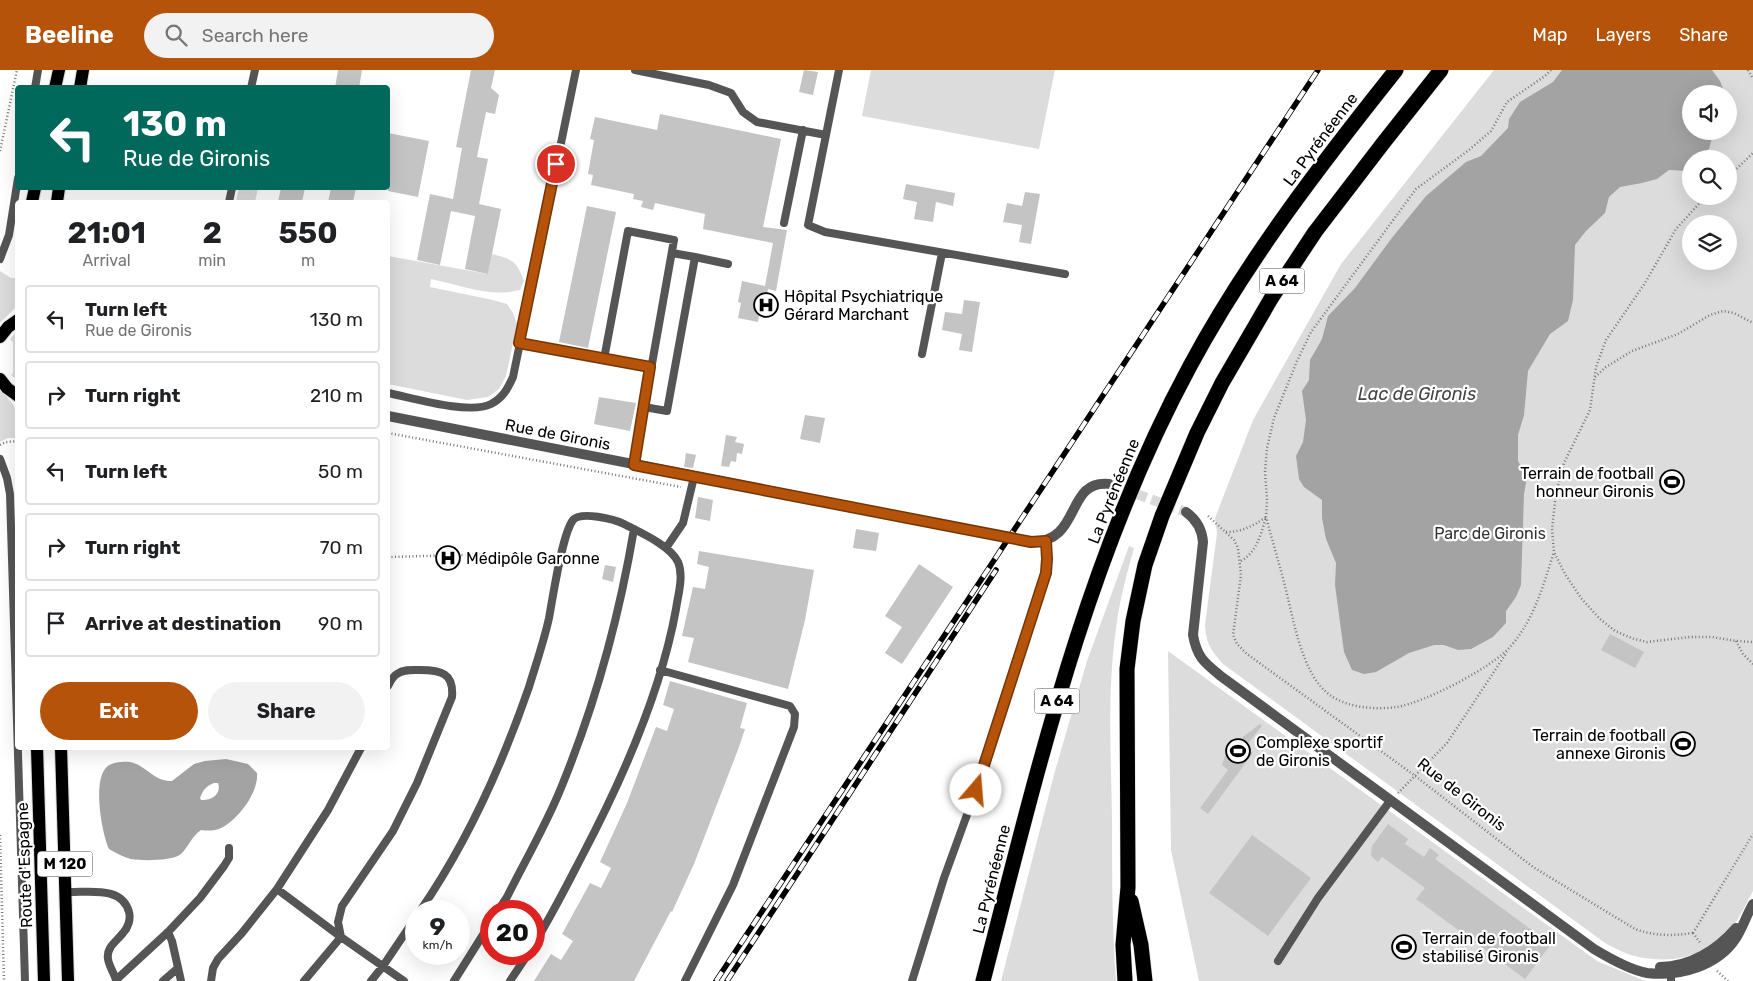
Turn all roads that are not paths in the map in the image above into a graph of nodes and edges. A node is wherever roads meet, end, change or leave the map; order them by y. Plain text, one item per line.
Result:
1 (38, 70) edge
2 (59, 70) edge
3 (83, 70) edge
4 (255, 70) edge
5 (576, 70) edge
6 (635, 70) edge
7 (839, 70) edge
8 (1396, 70) edge
9 (1441, 70) edge
10 (36, 85) edge
11 (56, 85) edge
12 (80, 85) edge
13 (252, 85) edge
14 (803, 130) junction
15 (826, 135) junction
16 (16, 190) edge
17 (784, 222) dead end
18 (672, 253) junction
19 (942, 253) junction
20 (695, 257) junction
21 (0, 259) edge
22 (728, 264) dead end
23 (1065, 274) dead end
24 (15, 322) edge
25 (0, 337) edge
26 (519, 343) junction
27 (922, 354) dead end
28 (604, 359) junction
29 (650, 367) junction
30 (0, 379) edge
31 (390, 393) edge
32 (15, 394) edge
33 (644, 407) junction
34 (390, 416) edge
35 (0, 459) edge
36 (634, 465) junction
37 (694, 477) junction
38 (1109, 484) tunnel mouth
39 (1186, 512) tunnel mouth
40 (634, 530) junction
41 (1046, 541) junction
42 (666, 548) junction
43 (15, 668) edge
44 (660, 670) junction
45 (390, 683) edge
46 (17, 750) edge
47 (37, 750) edge
48 (61, 750) edge
49 (360, 750) edge
50 (1390, 801) junction
51 (229, 848) dead end
52 (1128, 887) junction
53 (277, 890) junction
54 (66, 892) junction
55 (428, 900) edge
56 (505, 900) edge
57 (1753, 904) edge
58 (1744, 919) junction
59 (545, 926) edge
60 (168, 932) junction
61 (405, 934) edge
62 (341, 937) junction
63 (480, 940) edge
64 (1278, 960) dead end
65 (521, 965) edge
66 (383, 966) junction
67 (1627, 966) junction
68 (178, 968) junction
69 (1671, 977) edge
70 (24, 981) edge
71 (44, 981) edge
72 (68, 981) edge
73 (116, 981) edge
74 (163, 981) edge
75 (180, 981) edge
76 (211, 981) edge
77 (304, 981) edge
78 (371, 981) edge
79 (404, 981) edge
80 (454, 981) edge
81 (510, 981) edge
82 (685, 981) edge
83 (912, 981) edge
84 (983, 981) edge
85 (1125, 981) edge
86 (1145, 981) edge

1 - 10 lane
2 - 11 main road
3 - 12 main road
4 - 13 lane
5 - 26 lane
6 - 14 lane
7 - 15 lane
8 - 84 highway, La Pyrénéenne / A 64
9 - 52 highway, A 64
14 - 15 lane
14 - 17 lane
15 - 19 lane
16 - 21 lane
18 - 20 lane
18 - 28 lane
18 - 29 lane
19 - 23 lane
19 - 27 lane
20 - 22 lane
20 - 33 lane
24 - 25 main road
26 - 28 lane
26 - 31 lane
28 - 29 lane
29 - 33 lane
30 - 32 main road
33 - 36 lane
34 - 36 street, Rue de Gironis
35 - 43 lane
36 - 37 street, Rue de Gironis
37 - 41 street, Rue de Gironis
37 - 42 lane
38 - 41 street
39 - 50 street
40 - 42 lane
40 - 55 lane
40 - 56 lane
41 - 83 lane
42 - 44 lane
44 - 59 lane
44 - 82 lane
45 - 62 lane
46 - 70 lane
47 - 71 main road, Route d'Espagne / M 120
48 - 54 main road, M 120
49 - 53 lane
50 - 64 lane
50 - 67 street
51 - 60 lane
52 - 85 highway
52 - 86 highway
53 - 62 lane
53 - 76 lane
54 - 72 main road, M 120
54 - 73 lane
57 - 58 street
58 - 67 street
58 - 69 street
60 - 68 lane
60 - 73 lane
61 - 66 lane
62 - 66 lane
62 - 77 lane
63 - 80 lane
65 - 81 lane
66 - 78 lane
66 - 79 lane
67 - 69 street
68 - 74 lane
68 - 75 lane

